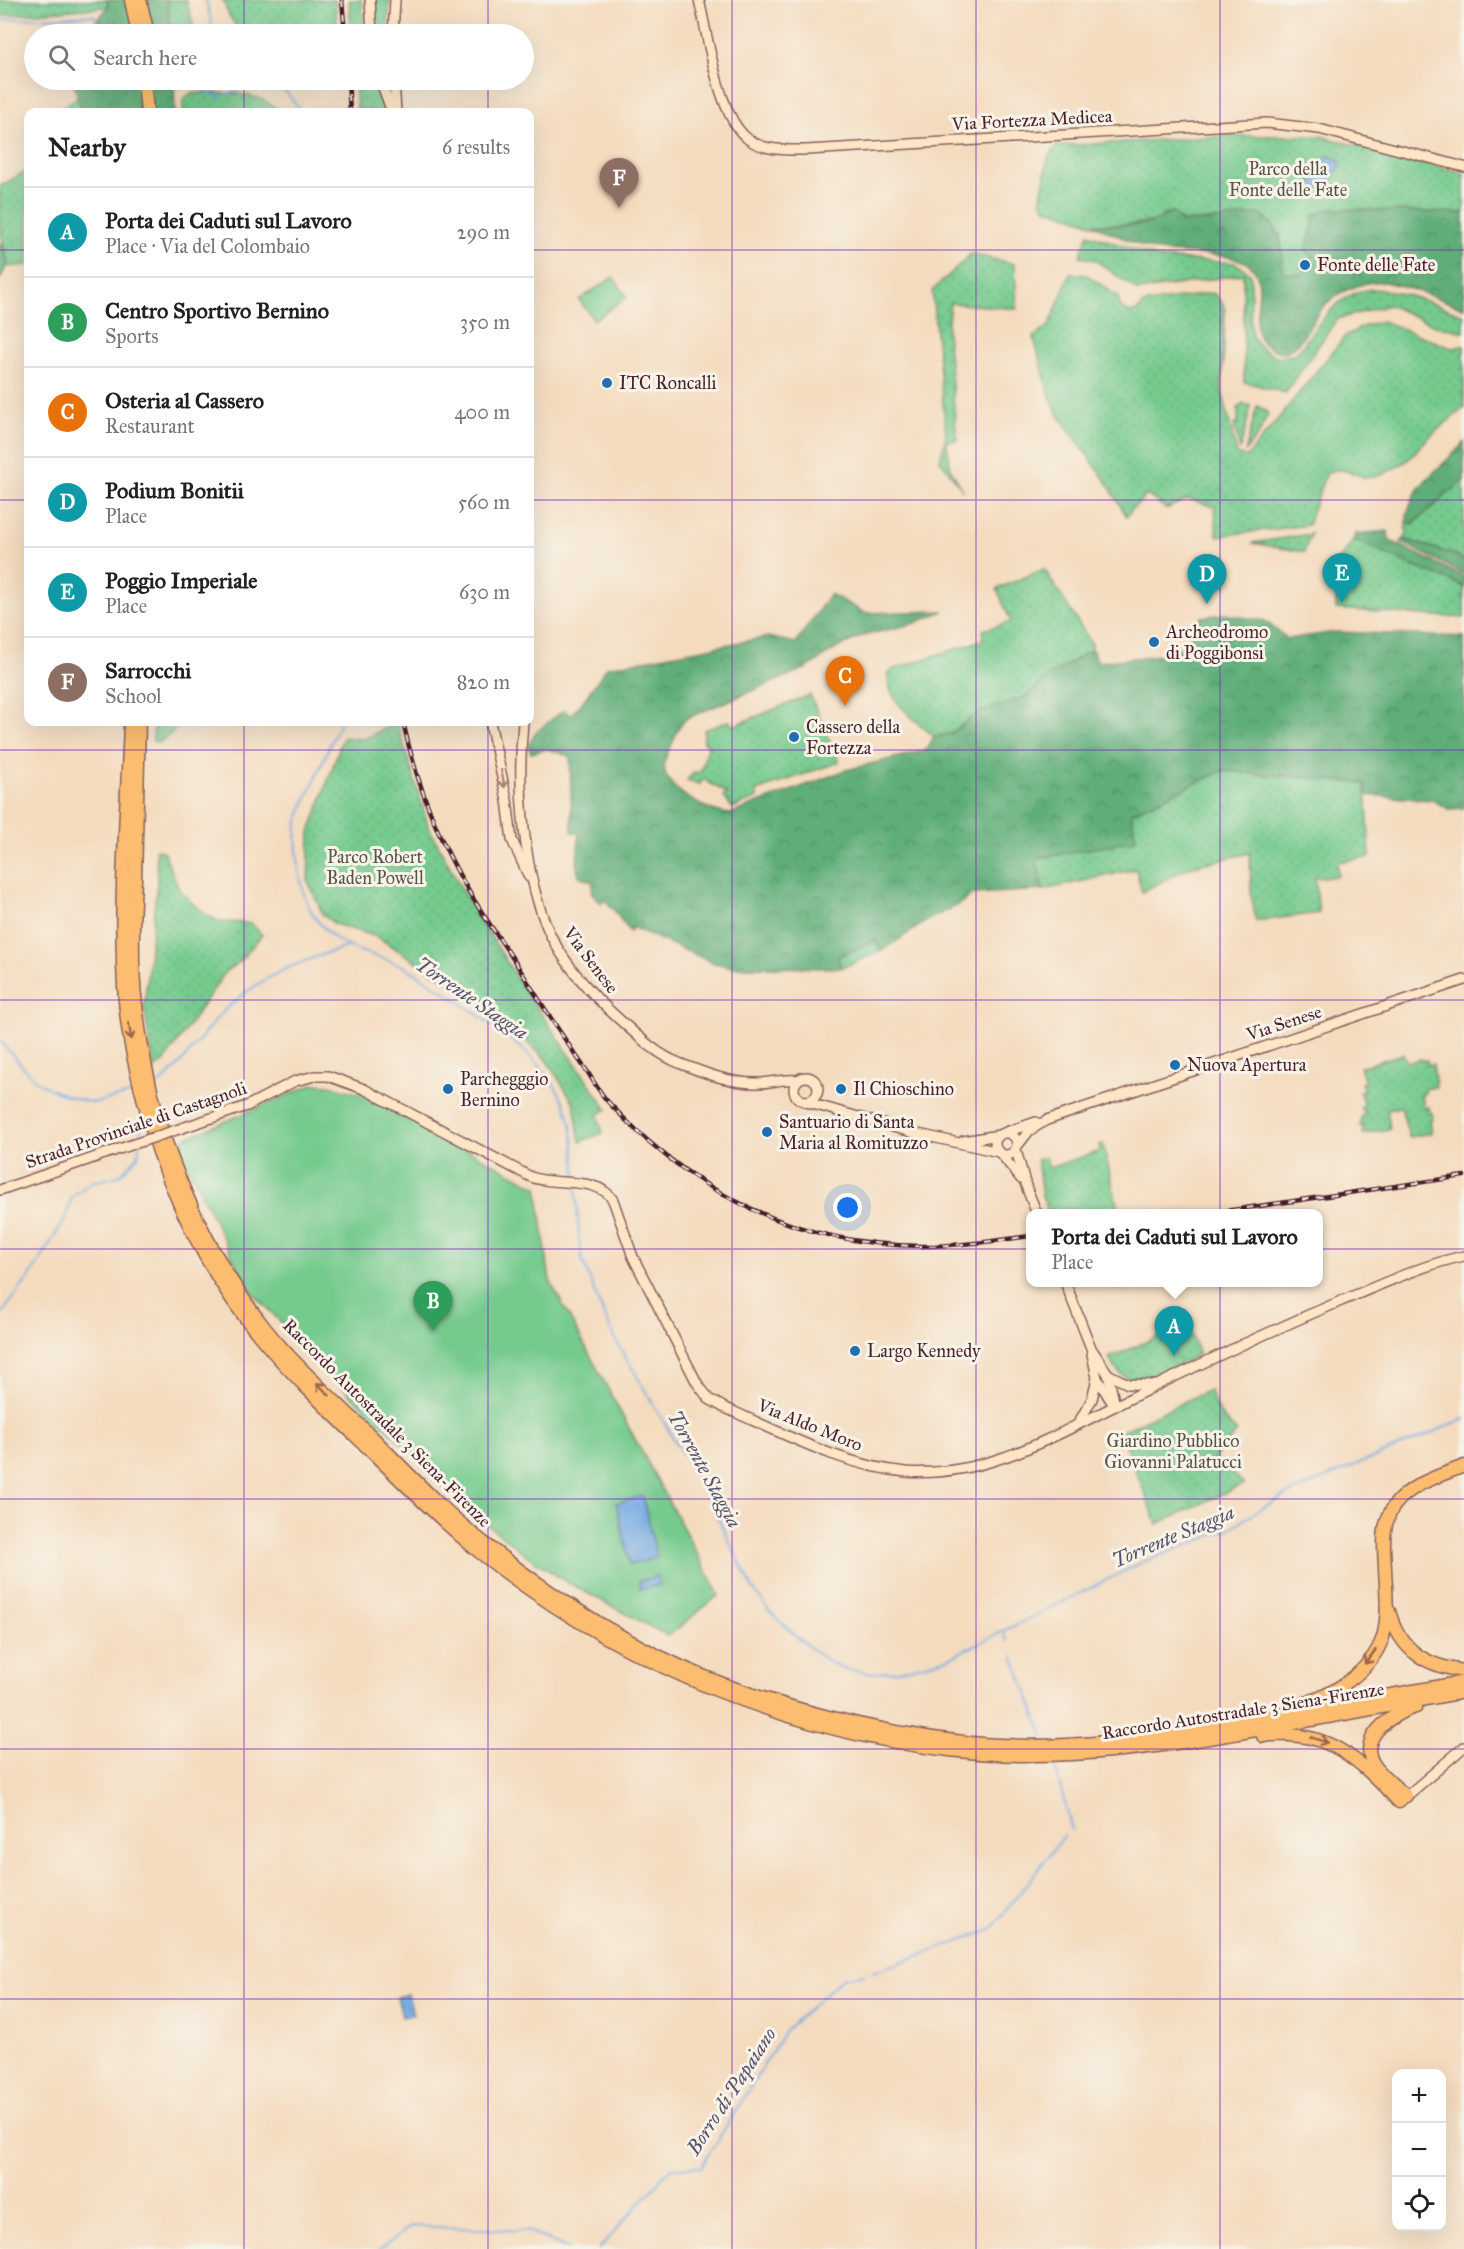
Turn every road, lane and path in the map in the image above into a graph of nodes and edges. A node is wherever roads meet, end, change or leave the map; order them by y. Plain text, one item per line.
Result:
1 (131, 0) edge
2 (140, 0) edge
3 (370, 0) edge
4 (395, 0) edge
5 (699, 0) edge
6 (136, 24) edge
7 (146, 24) edge
8 (371, 24) edge
9 (394, 24) edge
10 (145, 90) edge
11 (154, 90) edge
12 (384, 90) edge
13 (394, 90) edge
14 (147, 108) edge
15 (156, 108) edge
16 (392, 108) edge
17 (394, 108) edge
18 (1464, 167) edge
19 (130, 726) edge
20 (140, 726) edge
21 (491, 726) edge
22 (523, 726) edge
23 (526, 832) junction
24 (511, 835) junction
25 (533, 885) junction
26 (1464, 980) edge
27 (140, 1062) junction
28 (798, 1080) junction
29 (762, 1083) junction
30 (795, 1092) junction
31 (818, 1094) junction
32 (806, 1102) junction
33 (838, 1112) junction
34 (1047, 1120) junction
35 (154, 1122) junction
36 (1002, 1134) junction
37 (955, 1142) junction
38 (1017, 1148) junction
39 (1000, 1153) junction
40 (1026, 1186) junction
41 (0, 1190) edge
42 (611, 1196) joint
43 (1035, 1209) edge
44 (1464, 1256) edge
45 (1067, 1287) edge
46 (1091, 1348) junction
47 (1108, 1374) junction
48 (1097, 1378) junction
49 (1158, 1384) junction
50 (1114, 1406) junction
51 (1078, 1423) junction
52 (1464, 1466) edge
53 (1387, 1603) junction
54 (1464, 1671) edge
55 (1464, 1682) edge
56 (1464, 1692) edge
57 (1464, 1698) edge
58 (1155, 1737) junction
59 (1464, 1747) edge
60 (1095, 1753) junction
61 (1403, 1799) junction

1 - 6 highway
2 - 7 highway
3 - 8 main road
4 - 9 main road
5 - 18 main road, Via Fortezza Medicea
10 - 14 highway
11 - 15 highway
12 - 16 main road
13 - 17 main road
19 -> 27 highway, Raccordo Autostradale 3 Siena-Firenze
20 - 27 highway, Raccordo Autostradale 3 Siena-Firenze
21 -> 24 main road
22 - 23 main road, Via Senese
23 - 24 main road
23 - 25 main road, Via Senese
24 - 25 main road
25 - 29 main road, Via Senese
26 - 34 main road, Via Senese
27 - 35 highway, Raccordo Autostradale 3 Siena-Firenze
28 - 29 main road, Via Senese
28 - 30 main road
28 - 31 main road, Via Senese
29 - 30 main road, Via Senese
30 - 32 main road, Via Senese
31 - 32 main road
31 - 33 main road, Via Senese
32 - 33 main road, Via Senese
33 - 37 main road, Via Senese
34 - 36 main road, Via Senese
34 - 38 main road, Via Senese
58 -> 35 highway, Raccordo Autostradale 3 Siena-Firenze
35 - 60 highway, Raccordo Autostradale 3 Siena-Firenze
36 - 37 main road, Via Senese
36 - 38 main road
36 - 39 main road
37 - 39 main road, Via Senese
38 - 39 main road
38 - 40 main road
39 - 40 main road
40 - 43 main road
41 - 42 main road, Strada Provinciale di Castagnoli, bridge
42 - 51 main road, Via Aldo Moro
44 - 49 main road, Via Aldo Moro
45 - 46 main road
46 - 47 main road
46 - 48 main road
47 - 49 main road
47 - 50 main road
48 - 50 main road
48 - 51 main road
49 - 50 main road, Via Aldo Moro
50 - 51 main road, Via Aldo Moro
52 - 53 highway
53 - 54 highway
53 -> 58 highway
55 - 58 highway, Raccordo Autostradale 3 Siena-Firenze
56 - 60 highway, Raccordo Autostradale 3 Siena-Firenze
57 - 61 highway
59 - 61 main road
60 -> 61 highway

